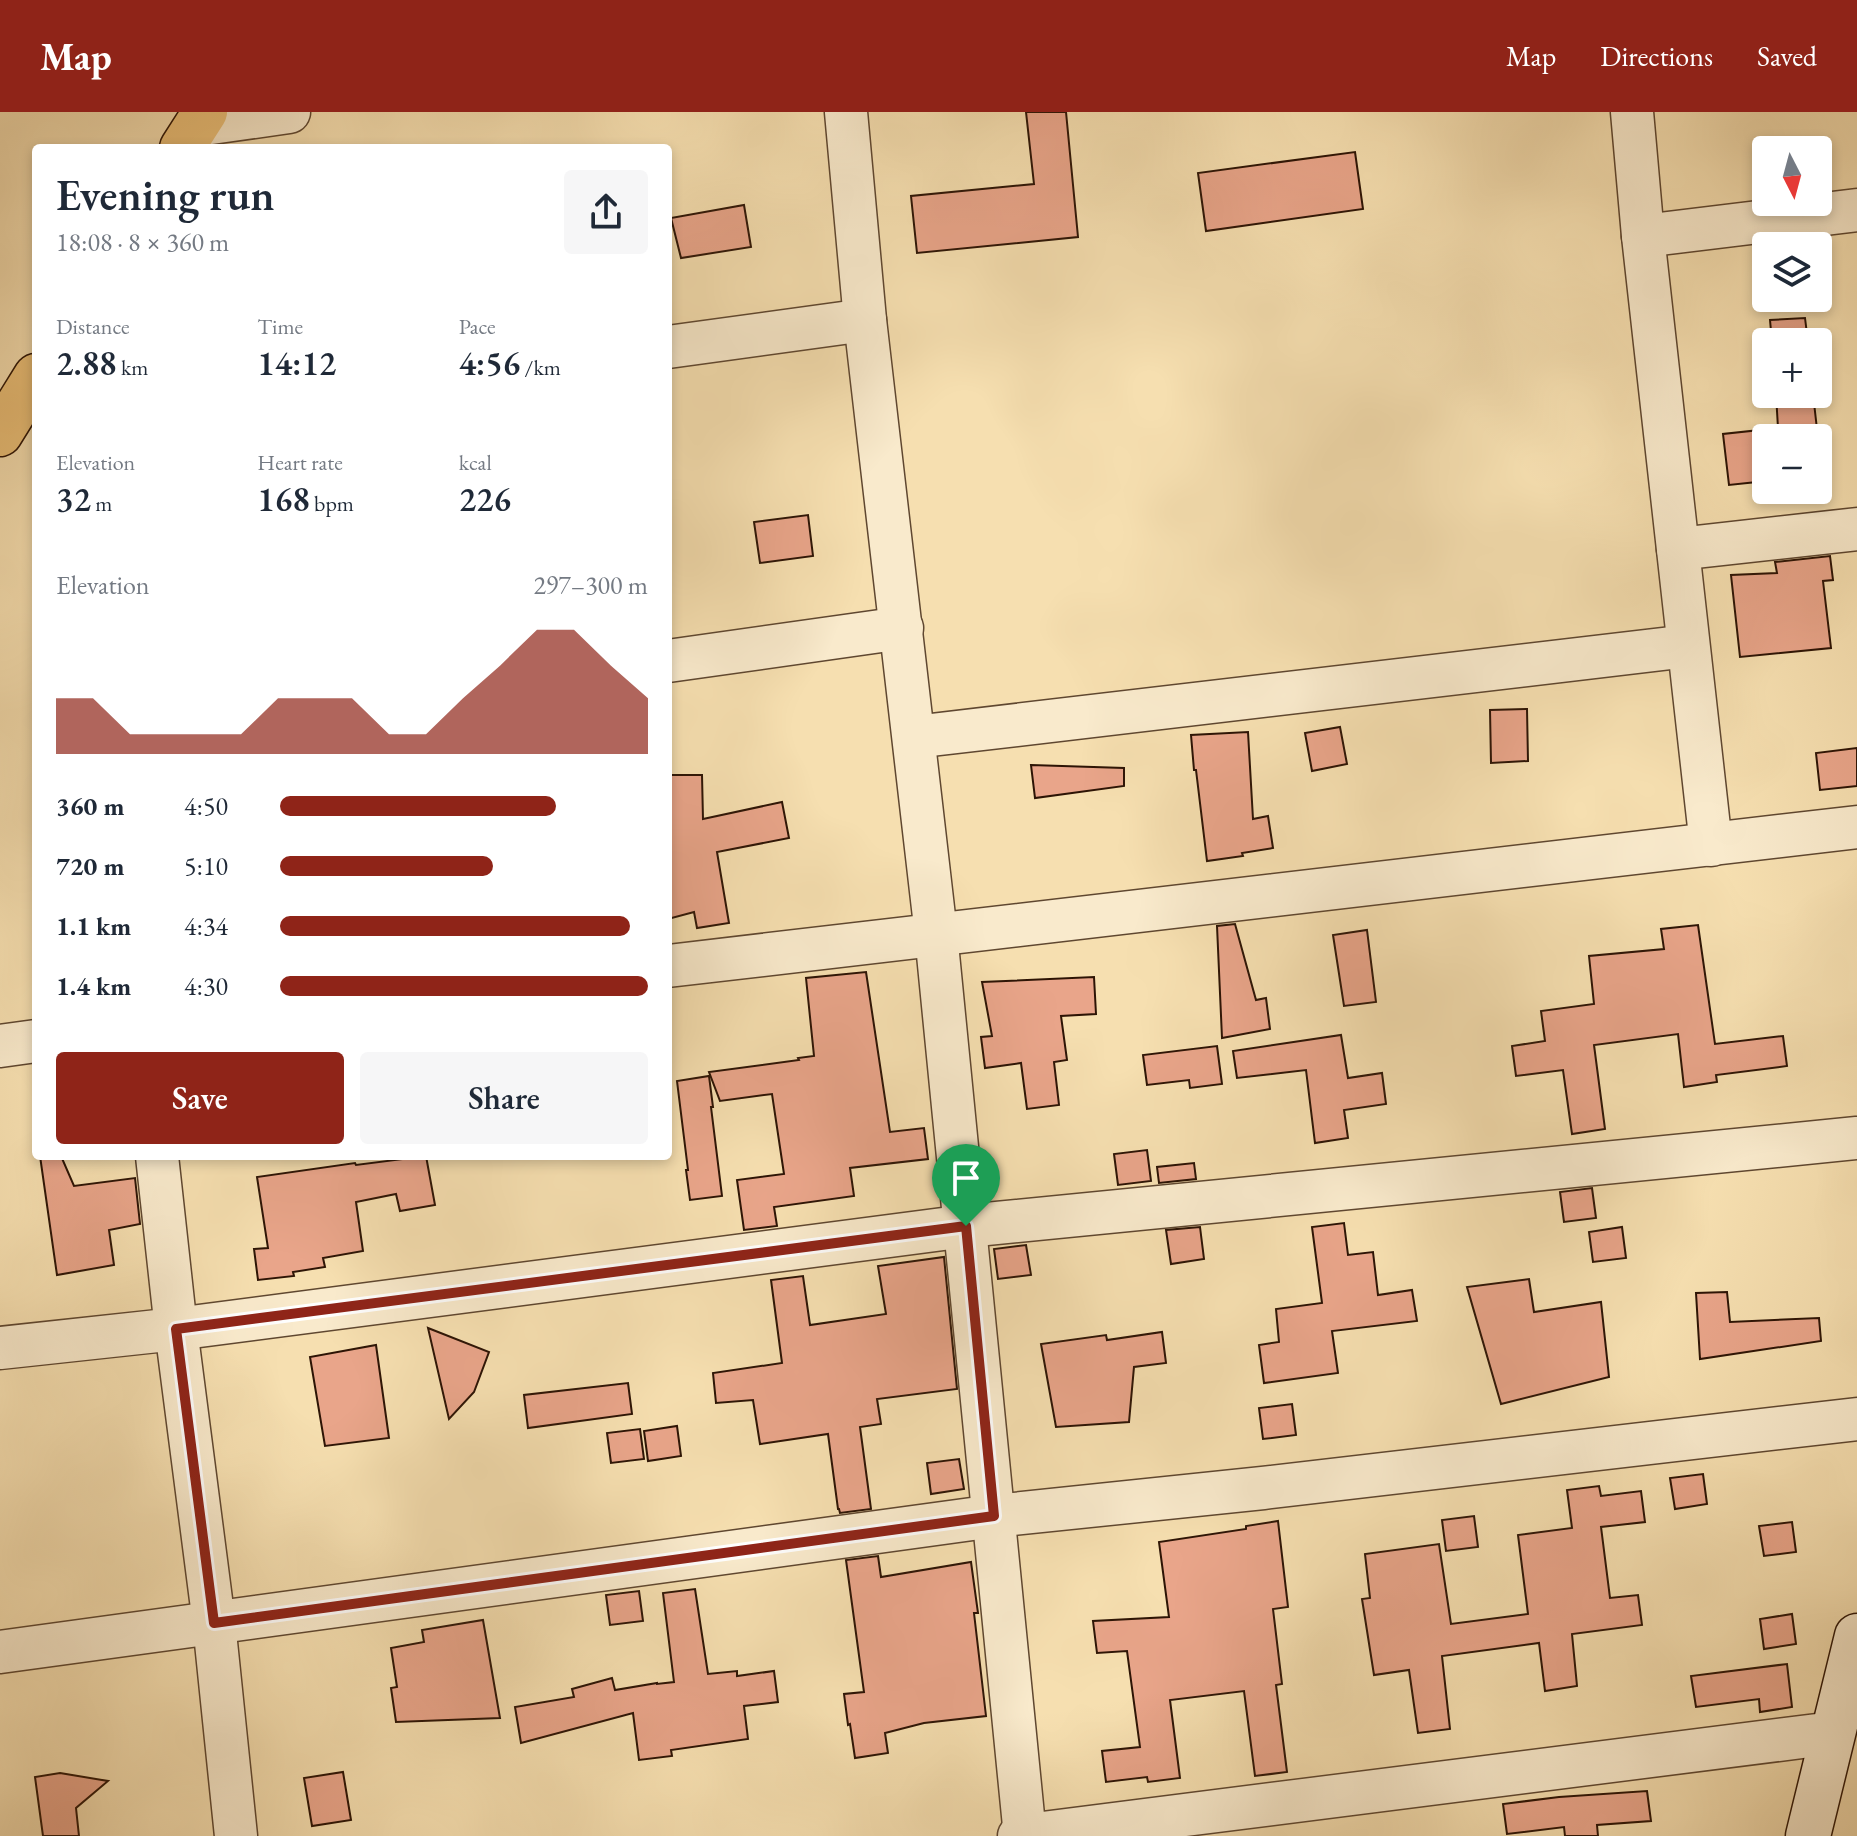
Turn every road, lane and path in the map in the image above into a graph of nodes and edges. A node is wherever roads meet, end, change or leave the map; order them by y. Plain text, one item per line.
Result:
1 (289, 112) edge
2 (846, 112) edge
3 (1632, 112) edge
4 (195, 128) edge
5 (1857, 210) edge
6 (1643, 236) junction
7 (865, 320) junction
8 (672, 346) edge
9 (32, 382) edge
10 (0, 434) edge
11 (1857, 529) edge
12 (1678, 549) junction
13 (902, 628) junction
14 (1688, 646) junction
15 (672, 660) edge
16 (914, 737) junction
17 (1857, 827) edge
18 (1711, 845) junction
19 (936, 934) junction
20 (672, 966) edge
21 (32, 1042) edge
22 (0, 1046) edge
23 (1857, 1138) edge
24 (157, 1160) edge
25 (966, 1226) junction
26 (176, 1329) junction
27 (0, 1348) edge
28 (1857, 1419) edge
29 (994, 1516) junction
30 (214, 1623) junction
31 (1857, 1636) edge
32 (0, 1652) edge
33 (1833, 1733) junction
34 (236, 1836) edge
35 (1023, 1836) edge
36 (1808, 1836) edge

1 - 4 street
2 - 7 street
3 - 6 street
5 - 6 street
6 - 12 street
7 - 8 street
7 - 13 street
9 - 10 main road
11 - 12 street
12 - 14 street
13 - 15 street
13 - 16 street
14 - 16 street
14 - 18 street
16 - 19 street
17 - 18 street
18 - 19 street
19 - 20 street
19 - 25 street
21 - 22 street
23 - 25 street
24 - 26 street
25 - 26 street
25 - 29 street
26 - 27 street
26 - 30 street
28 - 29 street
29 - 30 street
29 - 35 street
30 - 32 street
30 - 34 street
31 - 33 main road
33 - 35 street
33 - 36 main road

